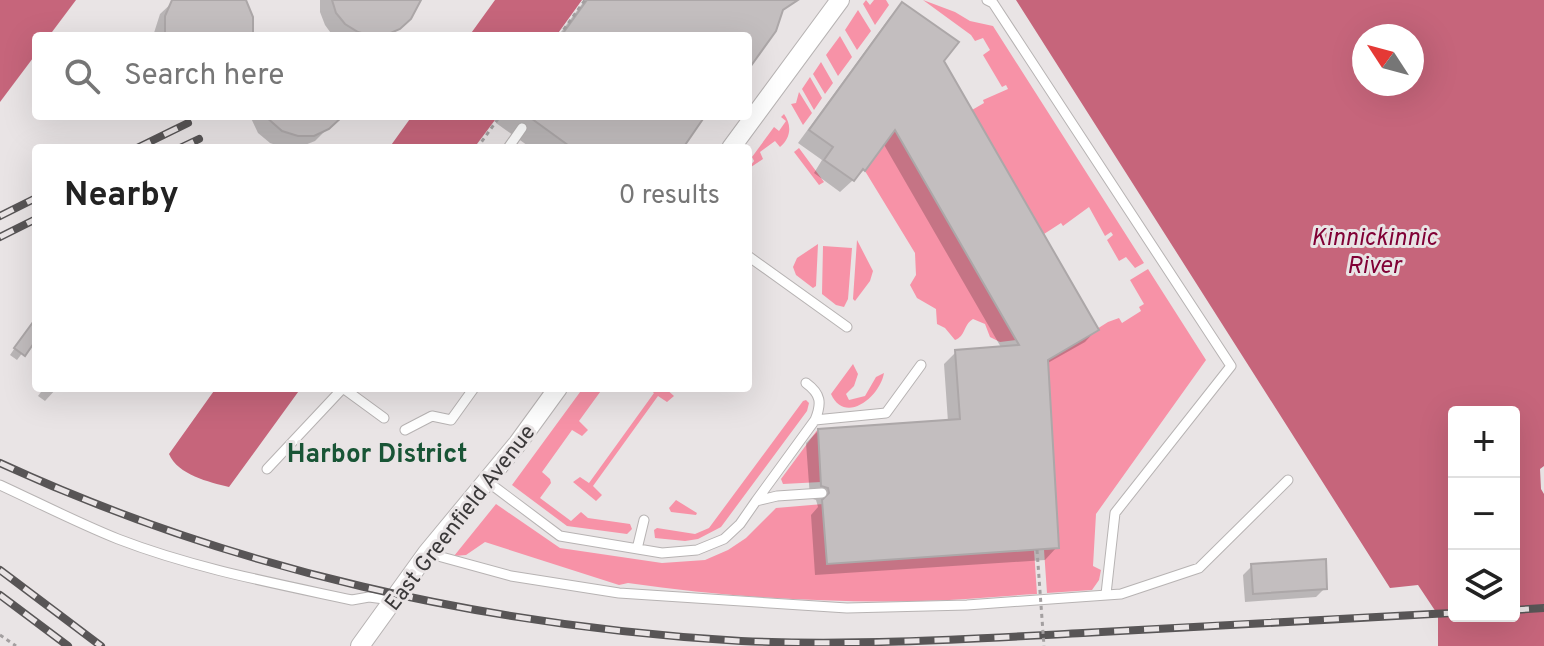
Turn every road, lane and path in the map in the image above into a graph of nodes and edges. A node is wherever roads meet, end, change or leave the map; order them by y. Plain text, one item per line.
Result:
1 (585, 0) edge
2 (840, 0) edge
3 (987, 0) edge
4 (562, 32) edge
5 (752, 119) edge
6 (497, 120) edge
7 (752, 120) edge
8 (522, 128) dead end
9 (480, 144) edge
10 (511, 144) edge
11 (734, 144) edge
12 (752, 259) edge
13 (847, 327) dead end
14 (921, 365) dead end
15 (806, 383) dead end
16 (339, 392) edge
17 (348, 392) edge
18 (471, 392) edge
19 (555, 392) edge
20 (384, 418) dead end
21 (815, 420) junction
22 (405, 430) dead end
23 (267, 469) dead end
24 (1288, 480) dead end
25 (488, 482) junction
26 (0, 485) edge
27 (822, 493) dead end
28 (756, 501) junction
29 (644, 520) dead end
30 (637, 549) junction
31 (1037, 550) dead end
32 (427, 553) junction
33 (1106, 594) junction
34 (392, 600) junction
35 (0, 635) edge
36 (366, 644) edge
37 (16, 646) edge
38 (1044, 646) edge

1 - 4 path
2 - 5 street
3 - 33 lane
6 - 9 path
7 - 11 street
8 - 10 lane
12 - 13 lane
14 - 21 lane
15 - 21 lane
16 - 23 lane
17 - 20 lane
18 - 22 lane
19 - 25 street, East Greenfield Avenue
21 - 28 lane
24 - 33 lane
25 - 30 lane
25 - 32 street, East Greenfield Avenue
26 - 34 lane
27 - 28 lane
28 - 30 lane
29 - 30 lane
31 - 38 path, bridge
32 - 33 lane
32 - 34 street, East Greenfield Avenue
34 - 36 street, East Greenfield Avenue
35 - 37 path

